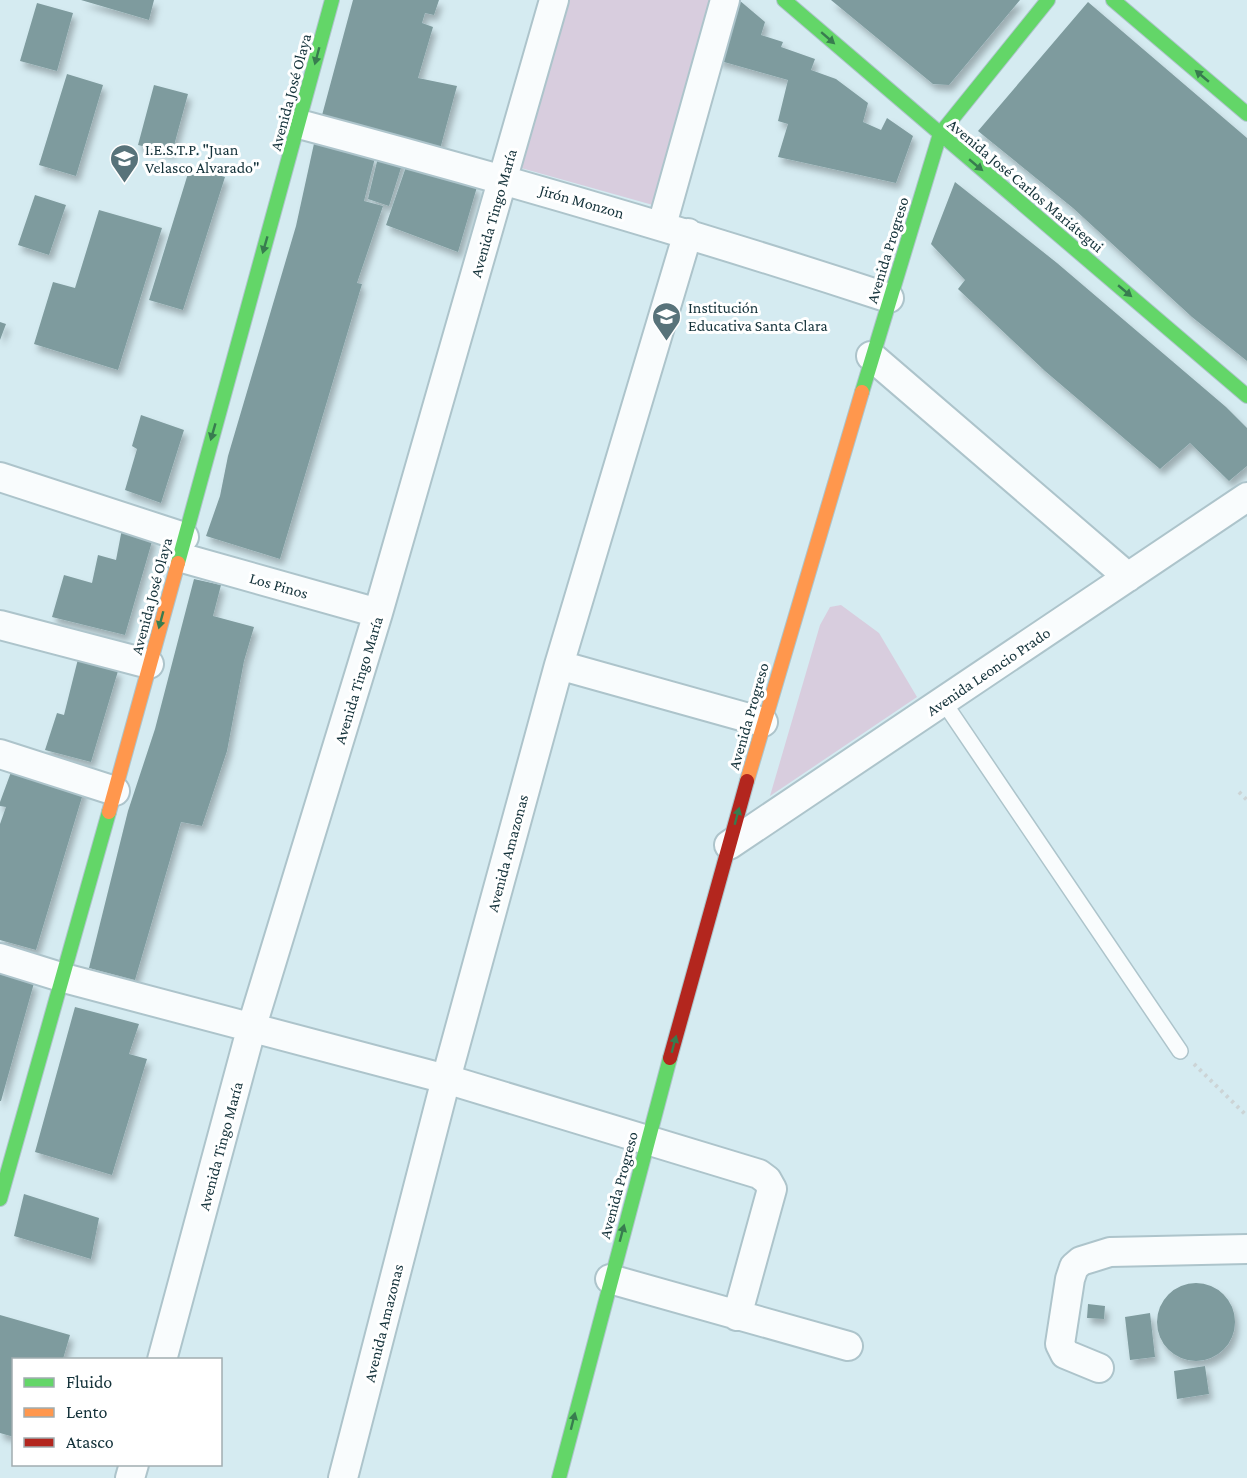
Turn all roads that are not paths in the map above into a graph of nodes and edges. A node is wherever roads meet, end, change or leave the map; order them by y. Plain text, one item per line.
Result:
1 (332, 0) edge
2 (554, 0) edge
3 (725, 0) edge
4 (784, 0) edge
5 (1048, 0) edge
6 (1113, 0) edge
7 (1247, 114) edge
8 (299, 124) junction
9 (940, 134) junction
10 (503, 178) junction
11 (675, 229) junction
12 (889, 298) junction
13 (871, 356) junction
14 (1247, 396) edge
15 (0, 477) edge
16 (1247, 497) edge
17 (182, 547) junction
18 (1128, 577) junction
19 (378, 613) junction
20 (0, 625) edge
21 (149, 664) junction
22 (559, 665) junction
23 (943, 701) junction
24 (763, 722) junction
25 (0, 754) edge
26 (115, 791) junction
27 (729, 845) junction
28 (0, 958) edge
29 (64, 978) junction
30 (252, 1026) junction
31 (1180, 1051) road end
32 (446, 1079) junction
33 (647, 1140) junction
34 (0, 1199) edge
35 (1247, 1249) edge
36 (610, 1279) junction
37 (737, 1316) junction
38 (848, 1346) dead end
39 (162, 1358) edge
40 (1099, 1368) dead end
41 (343, 1478) edge
42 (559, 1478) edge

1 -> 8 street, Avenida José Olaya
2 - 10 street, Avenida Tingo María
3 - 11 street, Avenida Amazonas
4 -> 9 street, Avenida José Carlos Mariátegui
5 - 9 street, Avenida Progreso
7 -> 6 street
8 - 10 street, Jirón Monzon
8 -> 17 street, Avenida José Olaya
9 - 12 street, Avenida Progreso
9 -> 14 street, Avenida José Carlos Mariátegui
10 - 11 street, Jirón Monzon
10 - 19 street, Avenida Tingo María
11 - 12 street, Jirón Monzon
11 - 22 street, Avenida Amazonas
12 - 13 street, Avenida Progreso
13 - 18 street
13 - 24 street, Avenida Progreso
15 - 17 street, Los Pinos
16 - 18 street, Avenida Leoncio Prado
17 - 19 street, Los Pinos
17 -> 21 street, Avenida José Olaya
18 - 23 street, Avenida Leoncio Prado
19 - 30 street, Avenida Tingo María
20 - 21 street
21 - 26 street, Avenida José Olaya
22 - 24 street
22 - 32 street, Avenida Amazonas
23 - 27 street, Avenida Leoncio Prado
23 - 31 lane
27 -> 24 street, Avenida Progreso
25 - 26 street
26 - 29 street, Avenida José Olaya
33 -> 27 street, Avenida Progreso
28 - 29 street
29 - 30 street
29 - 34 street, Avenida José Olaya
30 - 32 street
30 - 39 street, Avenida Tingo María
32 - 33 street
32 - 41 street, Avenida Amazonas
36 -> 33 street, Avenida Progreso
33 - 37 street
35 - 40 street
36 - 37 street
42 -> 36 street, Avenida Progreso
37 - 38 street

